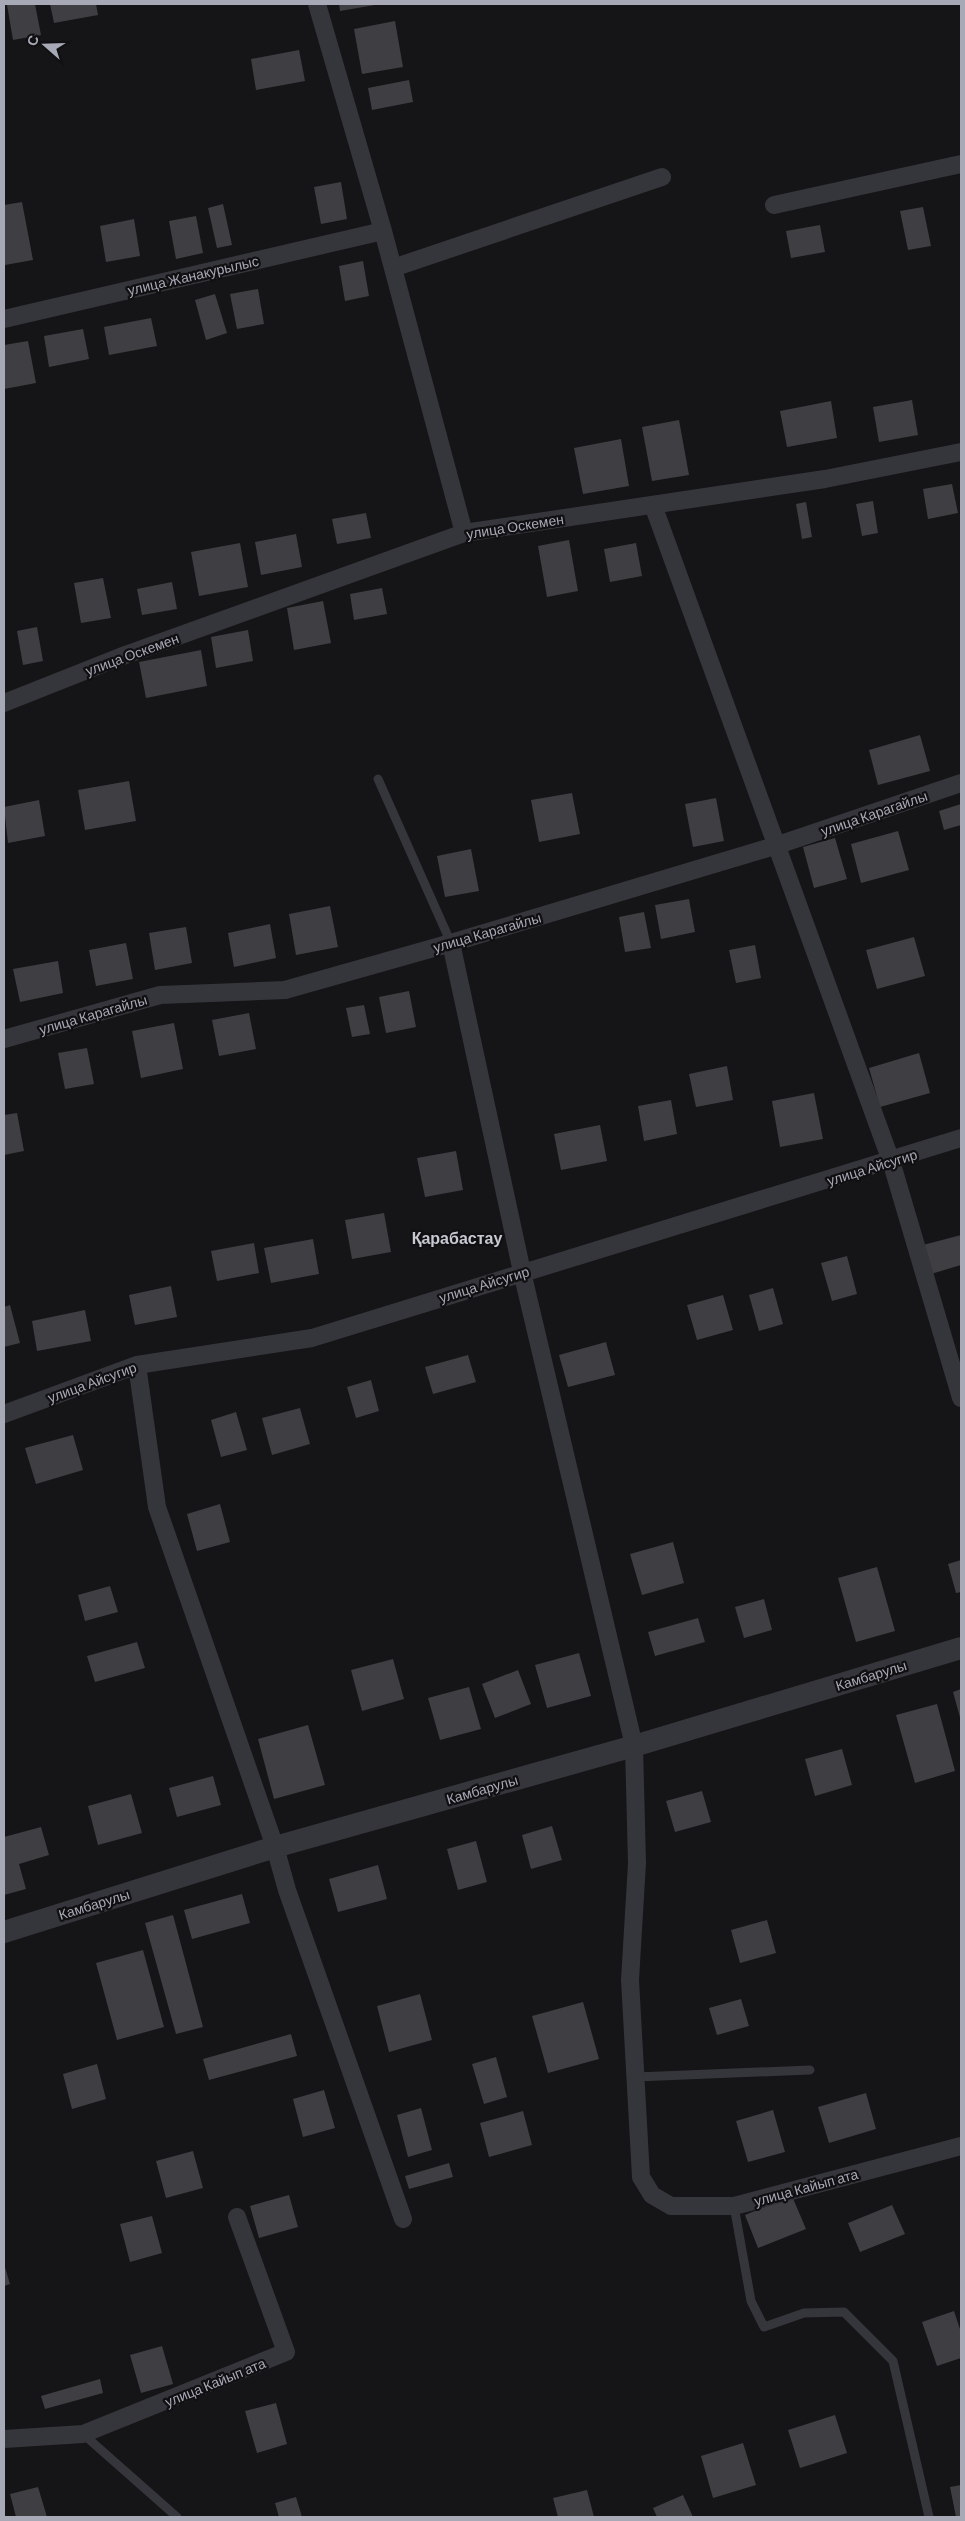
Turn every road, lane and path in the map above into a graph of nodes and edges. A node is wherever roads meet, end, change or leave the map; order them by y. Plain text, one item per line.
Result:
1 (317, 4) edge
2 (961, 164) edge
3 (662, 177) dead end
4 (774, 205) dead end
5 (383, 231) junction
6 (393, 268) junction
7 (4, 319) edge
8 (961, 452) edge
9 (654, 505) junction
10 (464, 534) junction
11 (4, 703) edge
12 (378, 779) dead end
13 (961, 783) edge
14 (778, 846) junction
15 (451, 943) junction
16 (4, 1039) edge
17 (961, 1138) edge
18 (891, 1161) junction
19 (522, 1272) junction
20 (137, 1365) junction
21 (961, 1398) edge
22 (4, 1414) edge
23 (961, 1648) edge
24 (634, 1746) junction
25 (275, 1847) junction
26 (4, 1932) edge
27 (810, 2070) dead end
28 (636, 2077) junction
29 (961, 2146) edge
30 (734, 2206) junction
31 (237, 2217) dead end
32 (403, 2219) dead end
33 (83, 2434) junction
34 (4, 2439) edge
35 (177, 2517) edge
36 (929, 2517) edge

1 - 5 street
2 - 4 street
3 - 6 street
5 - 6 street
5 - 7 street, улица Жанакурылыс
6 - 10 street
8 - 9 street, улица Оскемен
9 - 10 street, улица Оскемен
9 - 14 street
10 - 11 street, улица Оскемен
12 - 15 lane
13 - 14 street, улица Карагайлы
14 - 15 street, улица Карагайлы
14 - 18 street
15 - 16 street, улица Карагайлы
15 - 19 street
17 - 18 street, улица Айсугир
18 - 19 street, улица Айсугир
18 - 21 street
19 - 20 street, улица Айсугир
19 - 24 street
20 - 22 street, улица Айсугир
20 - 25 street
23 - 24 street, Камбарулы
24 - 25 street, Камбарулы
24 - 28 street
25 - 26 street, Камбарулы
25 - 32 street
27 - 28 lane
28 - 30 street, улица Кайып ата
29 - 30 street, улица Кайып ата
30 - 36 lane
31 - 33 street, улица Кайып ата
33 - 34 street, улица Кайып ата
33 - 35 lane

